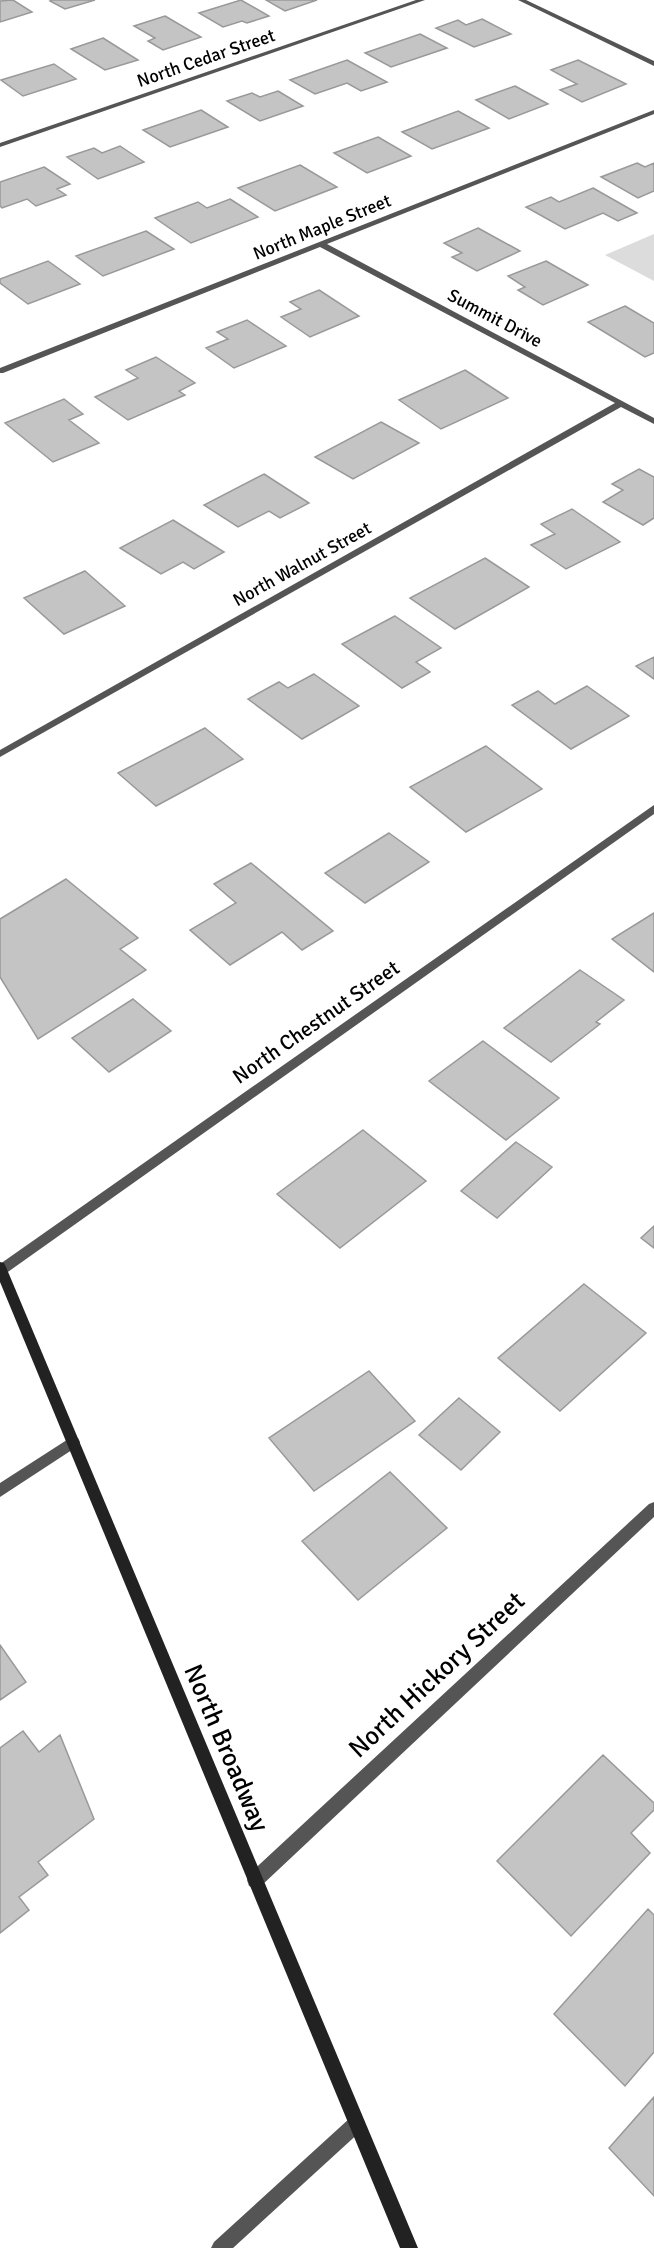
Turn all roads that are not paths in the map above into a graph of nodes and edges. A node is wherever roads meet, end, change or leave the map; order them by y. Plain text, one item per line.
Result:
1 (422, 0) edge
2 (521, 0) edge
3 (654, 64) edge
4 (654, 112) edge
5 (0, 145) edge
6 (321, 244) junction
7 (0, 371) edge
8 (621, 404) junction
9 (654, 421) edge
10 (0, 754) edge
11 (654, 809) edge
12 (1, 1269) edge
13 (73, 1442) junction
14 (0, 1491) edge
15 (654, 1508) edge
16 (255, 1880) junction
17 (357, 2124) junction
18 (220, 2248) edge
19 (409, 2248) edge

1 - 5 street, North Cedar Street
2 - 3 street
4 - 6 street, North Maple Street
6 - 7 street, North Maple Street
6 - 8 street, Summit Drive
8 - 9 street, Summit Drive
8 - 10 street, North Walnut Street
11 - 12 street, North Chestnut Street
12 - 13 main road, North Broadway
13 - 14 street
13 - 16 main road, North Broadway
15 - 16 street, North Hickory Street
16 - 17 main road, North Broadway
17 - 18 street
17 - 19 main road, North Broadway

